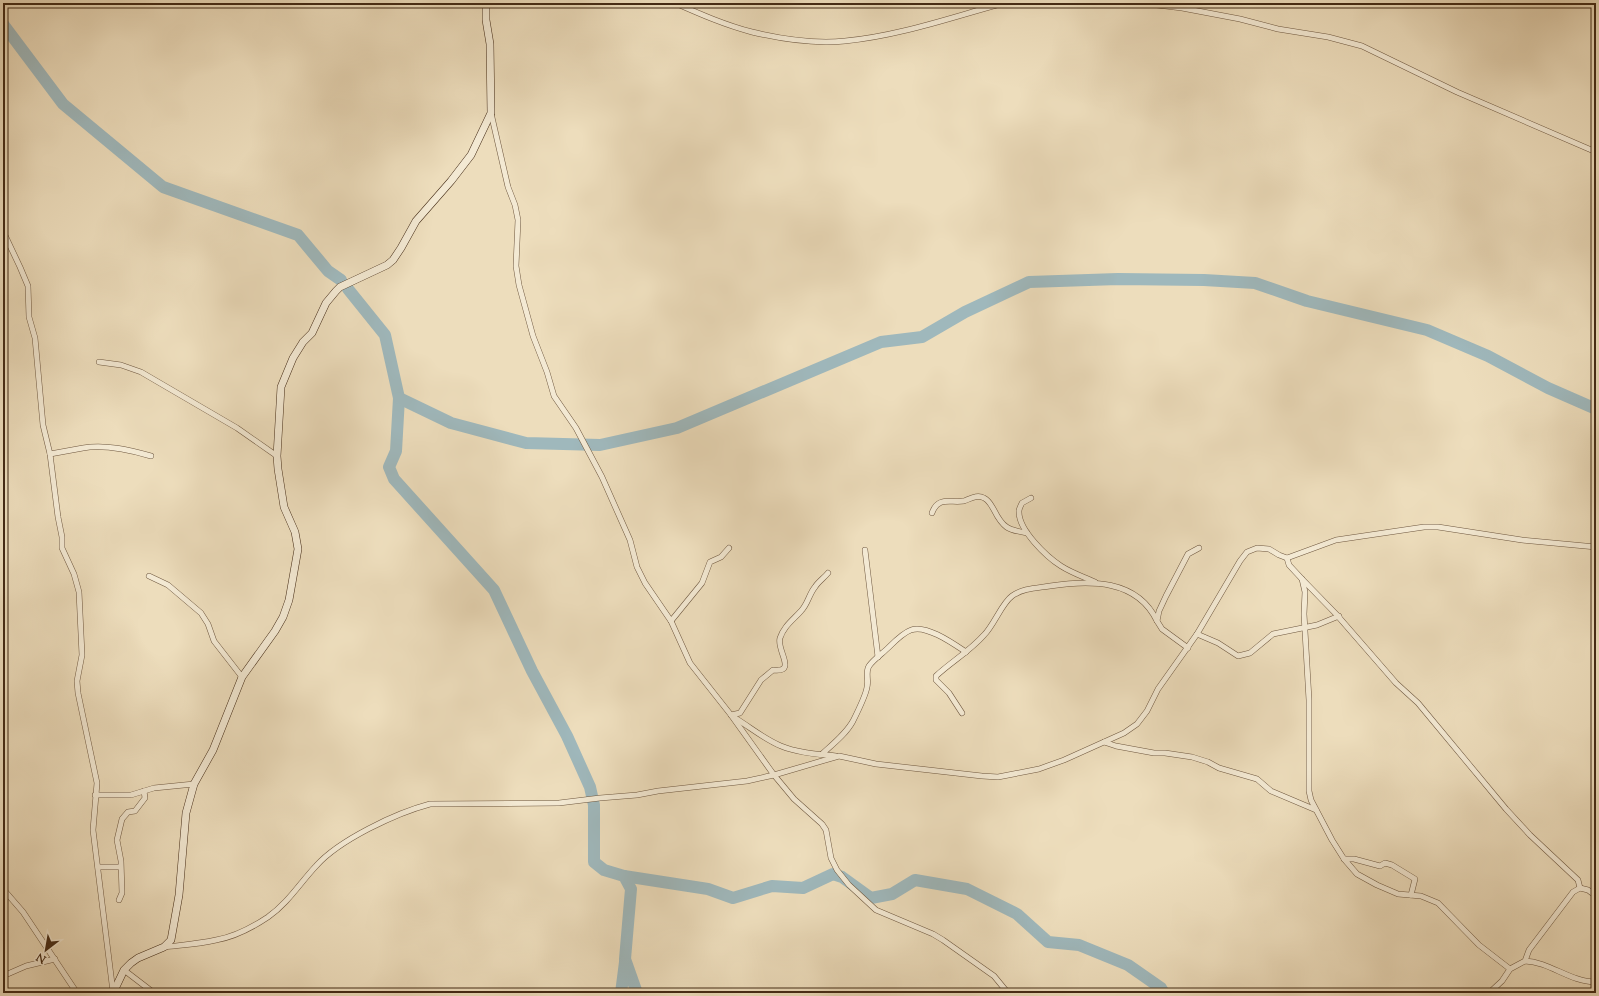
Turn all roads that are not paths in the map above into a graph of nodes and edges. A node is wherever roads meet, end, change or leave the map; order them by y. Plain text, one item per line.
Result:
1 (486, 3) edge
2 (675, 3) edge
3 (1004, 3) edge
4 (1140, 3) edge
5 (491, 113) junction
6 (1596, 152) edge
7 (3, 231) edge
8 (99, 362) dead end
9 (50, 454) junction
10 (151, 456) dead end
11 (277, 456) junction
12 (1031, 498) dead end
13 (932, 513) dead end
14 (1027, 533) junction
15 (1596, 547) edge
16 (729, 548) dead end
17 (1199, 548) dead end
18 (865, 550) dead end
19 (1288, 558) junction
20 (828, 573) dead end
21 (149, 576) dead end
22 (1302, 579) junction
23 (1098, 583) junction
24 (1338, 616) junction
25 (671, 621) junction
26 (1157, 621) junction
27 (1304, 628) junction
28 (1197, 634) junction
29 (1188, 648) junction
30 (966, 652) junction
31 (878, 657) junction
32 (242, 677) junction
33 (962, 713) dead end
34 (731, 715) junction
35 (1104, 742) junction
36 (822, 754) junction
37 (839, 756) junction
38 (774, 775) junction
39 (194, 784) junction
40 (144, 791) junction
41 (95, 795) junction
42 (1316, 810) junction
43 (1344, 859) junction
44 (98, 867) junction
45 (120, 867) junction
46 (1580, 888) junction
47 (3, 889) edge
48 (1411, 895) junction
49 (1596, 896) edge
50 (119, 900) dead end
51 (164, 947) junction
52 (55, 959) junction
53 (1525, 961) junction
54 (1510, 969) junction
55 (124, 970) junction
56 (3, 976) edge
57 (1596, 982) edge
58 (1496, 987) junction
59 (77, 993) edge
60 (113, 993) edge
61 (154, 993) edge
62 (1008, 993) edge
63 (1489, 993) edge
64 (1501, 993) edge

1 - 5 street
2 - 3 street
4 - 6 street
5 - 11 street
5 - 25 street
7 - 9 street
8 - 11 street
9 - 10 street
9 - 41 street
11 - 32 street
12 - 14 street
13 - 14 street
14 - 23 street
15 - 19 street
16 - 25 street
17 - 26 street
18 - 31 street
19 - 22 street
19 - 28 street
20 - 34 street
21 - 32 street
22 - 24 street
22 - 27 street
23 - 26 street
23 - 30 street
24 - 27 street
24 - 46 street
25 - 34 street
26 - 29 street
27 - 28 street
27 - 42 street
28 - 29 street
29 - 35 street
30 - 31 street
30 - 33 street
31 - 36 street
32 - 39 street
34 - 36 street
34 - 38 street
35 - 37 street
35 - 42 street
36 - 37 street
37 - 38 street
38 - 51 street
38 - 62 street
39 - 40 street
39 - 51 street
40 - 41 street
40 - 45 street
41 - 44 street
42 - 43 street
43 - 48 street
43 - 48 street
44 - 45 street
44 - 60 street
45 - 50 street
46 - 49 street
46 - 53 street
47 - 52 street
48 - 54 street
51 - 55 street
52 - 56 street
52 - 59 street
53 - 54 street
53 - 57 street
54 - 58 street
55 - 60 street
55 - 61 street
58 - 63 street
58 - 64 street

